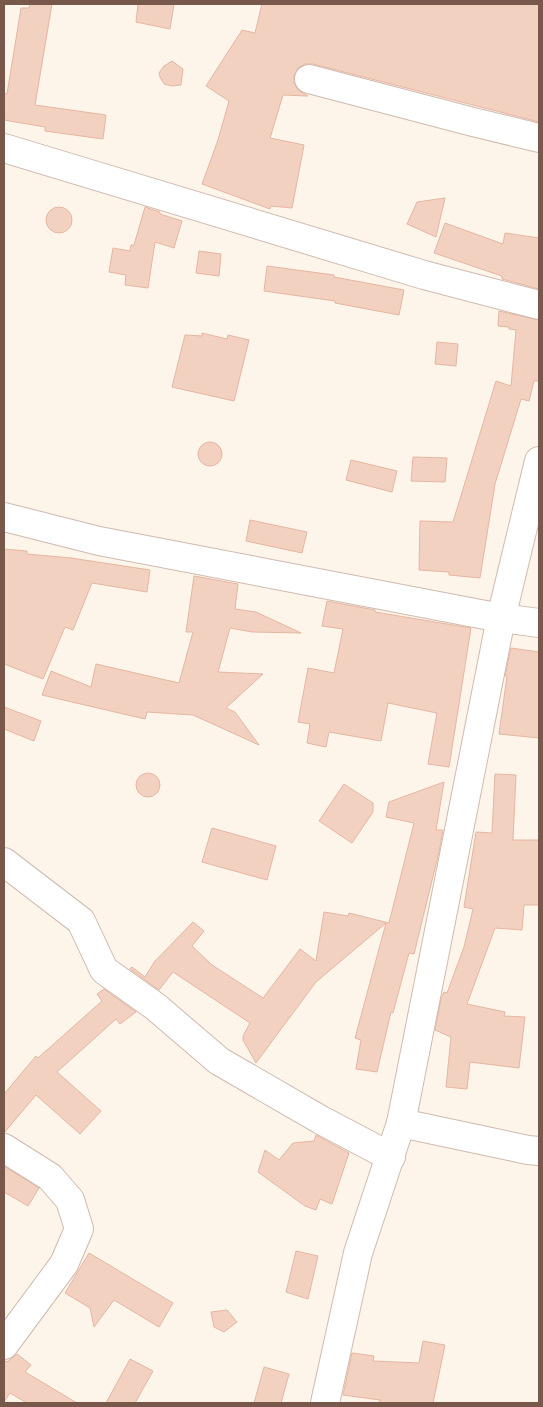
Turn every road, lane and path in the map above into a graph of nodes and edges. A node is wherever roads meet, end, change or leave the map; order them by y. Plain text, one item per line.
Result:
1 (309, 79) dead end
2 (539, 138) edge
3 (4, 148) edge
4 (539, 305) edge
5 (539, 460) edge
6 (4, 517) edge
7 (501, 618) junction
8 (539, 623) edge
9 (4, 862) edge
10 (401, 1123) junction
11 (4, 1148) edge
12 (539, 1151) edge
13 (391, 1157) junction
14 (4, 1345) edge
15 (325, 1403) edge

1 - 2 street
3 - 4 street
5 - 7 street
6 - 7 street
7 - 8 street
7 - 10 street
9 - 13 street
10 - 12 street
10 - 13 street
11 - 14 street
13 - 15 street

